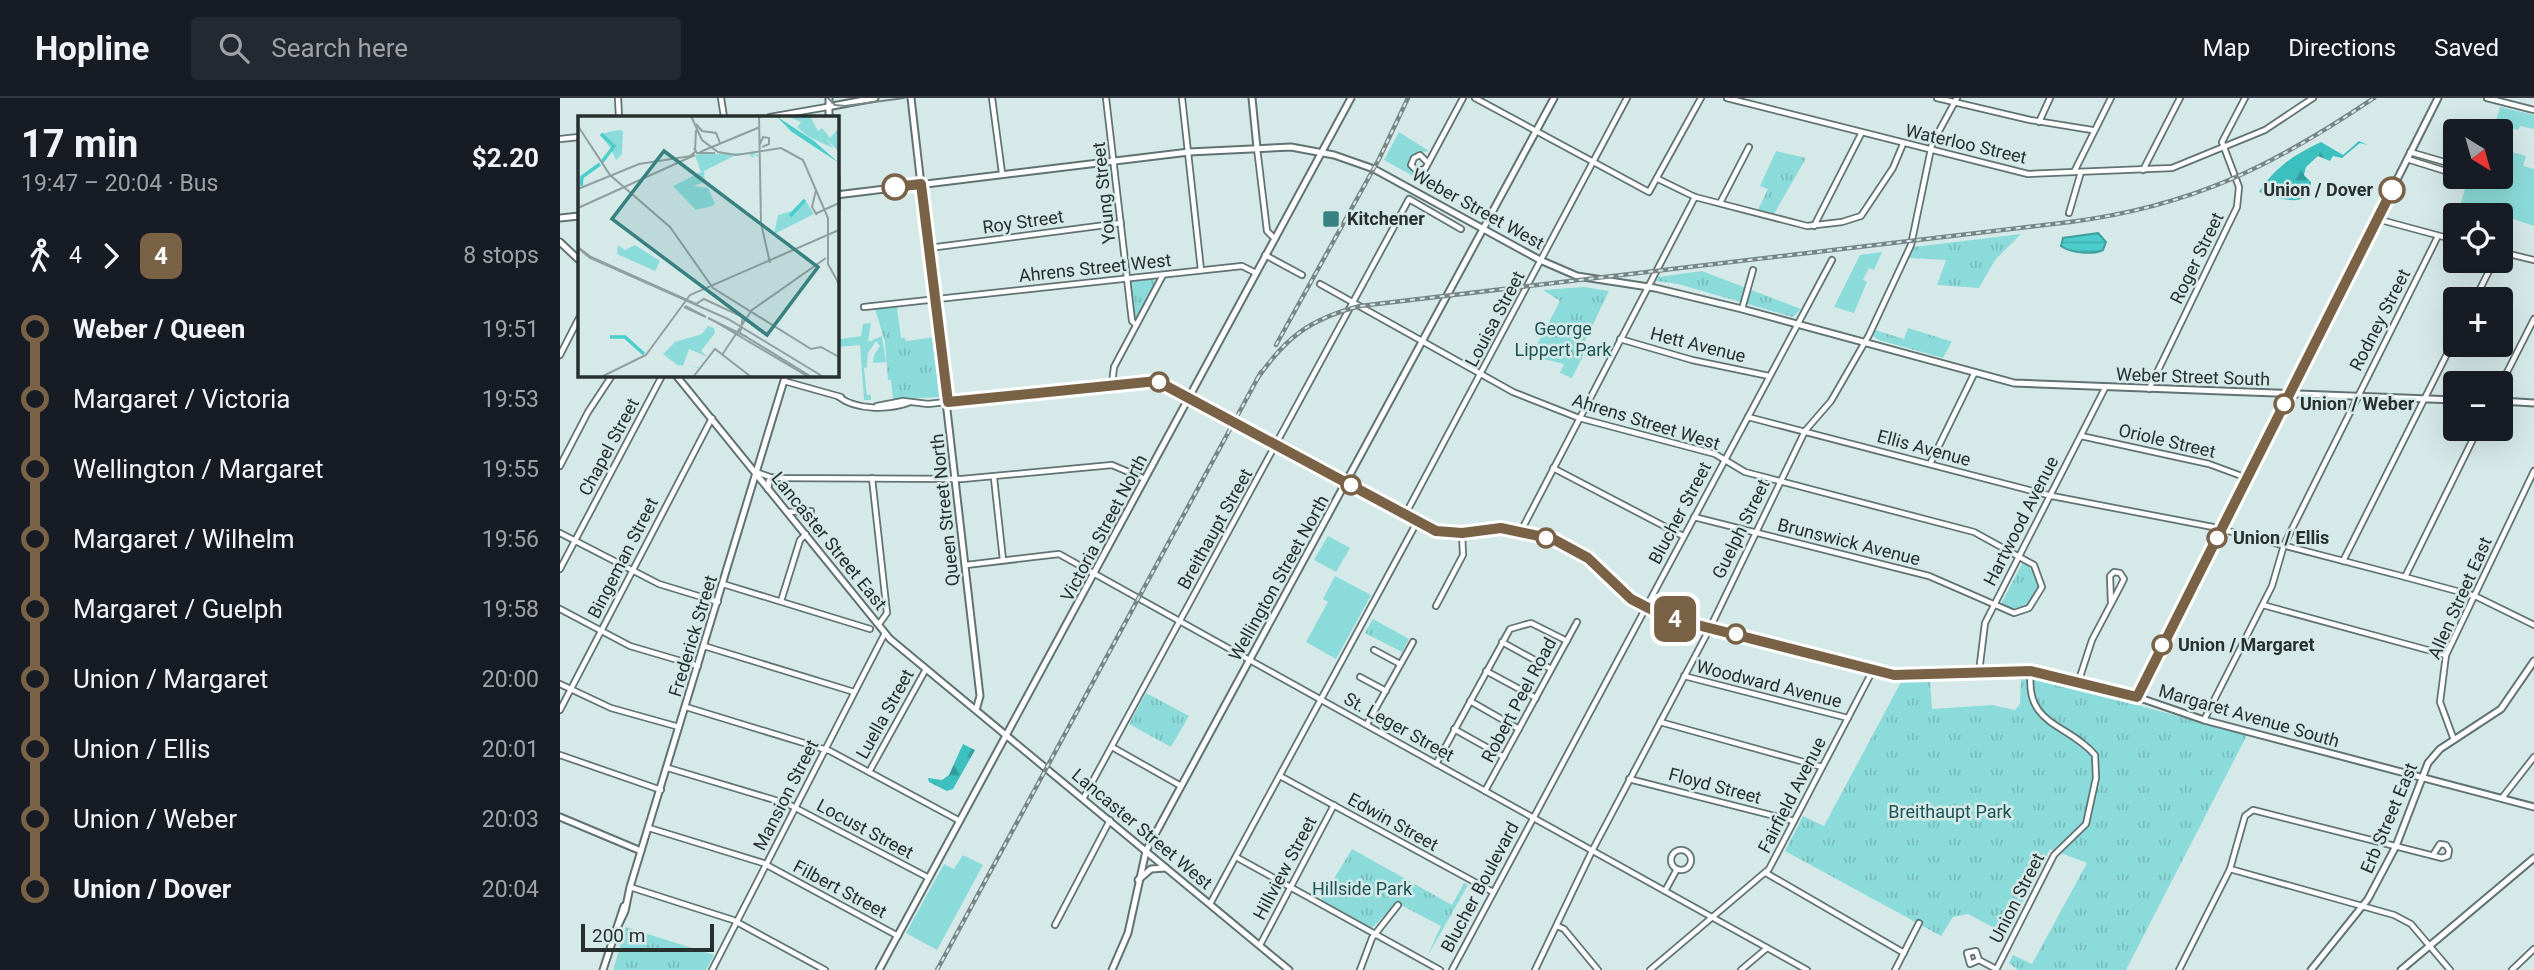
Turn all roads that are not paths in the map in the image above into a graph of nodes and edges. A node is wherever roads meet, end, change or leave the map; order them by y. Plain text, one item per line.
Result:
1 (618, 98) edge
2 (722, 98) edge
3 (822, 98) edge
4 (829, 98) edge
5 (875, 98) edge
6 (911, 98) edge
7 (992, 98) edge
8 (1106, 98) edge
9 (1182, 98) edge
10 (1252, 98) edge
11 (1351, 98) edge
12 (1463, 98) edge
13 (1475, 98) edge
14 (1554, 98) edge
15 (1627, 98) edge
16 (1701, 98) edge
17 (1727, 98) edge
18 (1937, 98) edge
19 (2050, 98) edge
20 (2111, 98) edge
21 (2180, 98) edge
22 (2245, 98) edge
23 (2313, 98) edge
24 (2438, 98) edge
25 (2487, 98) edge
26 (1956, 100) edge
27 (827, 107) junction
28 (2534, 110) edge
29 (619, 116) edge
30 (724, 116) edge
31 (776, 116) edge
32 (829, 116) edge
33 (2039, 122) junction
34 (2092, 130) junction
35 (1536, 131) junction
36 (1861, 133) junction
37 (578, 137) edge
38 (560, 139) edge
39 (1903, 144) junction
40 (1749, 147) dead end
41 (1257, 148) junction
42 (2223, 148) junction
43 (1931, 151) junction
44 (1189, 152) junction
45 (1322, 152) junction
46 (2410, 152) junction
47 (2407, 159) junction
48 (1114, 160) junction
49 (1427, 162) dead end
50 (1592, 162) junction
51 (2443, 162) edge
52 (2143, 170) junction
53 (2443, 170) edge
54 (2074, 172) junction
55 (2081, 172) junction
56 (1002, 173) junction
57 (1658, 179) junction
58 (921, 184) junction
59 (838, 195) edge
60 (1695, 197) junction
61 (1409, 199) joint
62 (1720, 203) junction
63 (2068, 213) dead end
64 (578, 216) edge
65 (560, 218) edge
66 (2377, 219) junction
67 (1121, 223) junction
68 (1814, 227) junction
69 (1461, 229) dead end
70 (1484, 229) junction
71 (2438, 236) junction
72 (2443, 237) edge
73 (1275, 239) junction
74 (560, 242) edge
75 (929, 248) junction
76 (2513, 255) edge
77 (1265, 256) junction
78 (578, 259) edge
79 (1541, 260) junction
80 (1832, 260) dead end
81 (2534, 260) edge
82 (1753, 270) dead end
83 (1202, 271) junction
84 (1256, 273) junction
85 (1163, 275) junction
86 (1302, 275) dead end
87 (1127, 279) junction
88 (1320, 284) dead end
89 (1648, 288) junction
90 (935, 300) junction
91 (1353, 303) junction
92 (864, 307) dead end
93 (1742, 309) junction
94 (2534, 319) edge
95 (578, 320) edge
96 (1136, 325) junction
97 (1796, 325) junction
98 (1620, 339) junction
99 (1423, 341) junction
100 (1865, 343) junction
101 (560, 355) edge
102 (2446, 357) edge
103 (2508, 371) edge
104 (1975, 372) junction
105 (1482, 374) junction
106 (612, 376) edge
107 (662, 376) edge
108 (677, 376) edge
109 (1769, 376) junction
110 (785, 378) edge
111 (2014, 383) joint
112 (1112, 384) junction
113 (2105, 387) junction
114 (2148, 390) junction
115 (2288, 395) junction
116 (1190, 397) junction
117 (2358, 397) junction
118 (2425, 399) junction
119 (2443, 400) edge
120 (948, 402) junction
121 (2513, 402) edge
122 (2534, 403) edge
123 (1748, 417) junction
124 (712, 418) junction
125 (1579, 418) junction
126 (1805, 431) junction
127 (2081, 436) junction
128 (2472, 441) edge
129 (1277, 444) junction
130 (1724, 461) junction
131 (1930, 464) junction
132 (560, 466) edge
133 (1553, 468) junction
134 (2534, 471) edge
135 (756, 472) junction
136 (773, 478) junction
137 (872, 478) junction
138 (994, 478) junction
139 (2246, 478) junction
140 (957, 479) junction
141 (1146, 479) junction
142 (1347, 482) junction
143 (1779, 482) junction
144 (768, 489) junction
145 (2052, 496) junction
146 (811, 511) dead end
147 (787, 512) junction
148 (1405, 515) junction
149 (1694, 517) junction
150 (1417, 522) junction
151 (2222, 530) junction
152 (1521, 531) junction
153 (1754, 532) junction
154 (560, 533) edge
155 (1462, 533) junction
156 (806, 534) junction
157 (1683, 536) junction
158 (576, 541) junction
159 (2284, 545) junction
160 (2020, 556) junction
161 (1003, 560) junction
162 (2343, 561) junction
163 (965, 565) junction
164 (560, 569) edge
165 (632, 570) junction
166 (1095, 574) junction
167 (2404, 577) junction
168 (723, 584) junction
169 (2475, 596) junction
170 (781, 601) junction
171 (718, 602) junction
172 (2111, 603) junction
173 (1994, 604) junction
174 (2263, 605) junction
175 (1436, 606) dead end
176 (1646, 607) junction
177 (560, 609) edge
178 (1179, 622) junction
179 (1577, 622) dead end
180 (879, 624) junction
181 (2534, 625) edge
182 (1710, 628) junction
183 (870, 629) dead end
184 (601, 631) junction
185 (885, 633) junction
186 (1567, 641) junction
187 (1413, 642) dead end
188 (1502, 642) junction
189 (704, 646) junction
190 (1374, 650) dead end
191 (2446, 655) junction
192 (1250, 660) junction
193 (2534, 661) edge
194 (1400, 664) junction
195 (698, 666) junction
196 (926, 669) junction
197 (1552, 669) junction
198 (1873, 670) junction
199 (1486, 671) junction
200 (2031, 671) junction
201 (1979, 673) junction
202 (1684, 676) junction
203 (1360, 677) dead end
204 (560, 684) edge
205 (2078, 684) junction
206 (570, 690) junction
207 (1386, 691) junction
208 (854, 692) junction
209 (2137, 697) junction
210 (1535, 698) junction
211 (1321, 699) junction
212 (1470, 701) junction
213 (686, 707) junction
214 (560, 710) edge
215 (976, 710) junction
216 (1848, 718) junction
217 (2204, 720) junction
218 (1660, 722) junction
219 (1367, 725) junction
220 (680, 727) junction
221 (1519, 729) junction
222 (1454, 730) junction
223 (1007, 737) junction
224 (2454, 740) junction
225 (1112, 747) junction
226 (826, 750) junction
227 (560, 755) edge
228 (1504, 757) junction
229 (2534, 757) edge
230 (1436, 764) junction
231 (1822, 767) junction
232 (668, 768) junction
233 (869, 772) junction
234 (1280, 776) junction
235 (2421, 776) junction
236 (1629, 779) junction
237 (1181, 786) junction
238 (661, 789) junction
239 (1485, 791) junction
240 (2502, 797) junction
241 (1083, 799) junction
242 (1334, 805) junction
243 (2534, 807) edge
244 (796, 808) junction
245 (560, 817) edge
246 (1533, 817) junction
247 (960, 821) junction
248 (1110, 821) junction
249 (1794, 821) junction
250 (649, 828) junction
251 (2396, 846) junction
252 (641, 851) junction
253 (1146, 851) junction
254 (1592, 851) junction
255 (2433, 855) dead end
256 (1236, 857) junction
257 (2534, 858) edge
258 (766, 865) junction
259 (1166, 869) junction
260 (1677, 869) junction
261 (2230, 869) junction
262 (1766, 873) junction
263 (929, 878) junction
264 (1138, 880) junction
265 (630, 887) junction
266 (1291, 887) junction
267 (1665, 891) junction
268 (1493, 892) junction
269 (1210, 904) junction
270 (1398, 905) dead end
271 (2364, 906) junction
272 (1713, 917) junction
273 (737, 922) junction
274 (1919, 923) dead end
275 (1055, 925) dead end
276 (1557, 926) junction
277 (1375, 934) junction
278 (898, 936) junction
279 (1260, 945) junction
280 (2430, 946) junction
281 (1767, 948) junction
282 (2534, 949) edge
283 (1904, 953) junction
284 (1979, 960) dead end
285 (1659, 963) junction
286 (1663, 968) edge
287 (1996, 969) edge
288 (603, 970) edge
289 (712, 970) edge
290 (825, 970) edge
291 (879, 970) edge
292 (1112, 970) edge
293 (1289, 970) edge
294 (1360, 970) edge
295 (1440, 970) edge
296 (1452, 970) edge
297 (1535, 970) edge
298 (1598, 970) edge
299 (1650, 970) edge
300 (1741, 970) edge
301 (1807, 970) edge
302 (1895, 970) edge
303 (2179, 970) edge
304 (2311, 970) edge
305 (2401, 970) edge
306 (2449, 970) edge
307 (2512, 970) edge

1 - 29 street
2 - 30 street
3 - 27 main road
4 - 27 main road
5 - 27 main road
6 - 58 main road, Queen Street North
7 - 56 street
8 - 48 street, Young Street
9 - 44 street
10 - 41 main road
11 - 45 main road, Victoria Street North
12 - 49 street
13 - 35 street
14 - 35 main road, Wellington Street North
15 - 50 street, Louisa Street
16 - 57 street
17 - 36 street, Waterloo Street
18 - 26 street
19 - 33 street
20 - 34 street
21 - 52 street
22 - 42 street
23 - 42 street, Waterloo Street
24 - 46 main road
25 - 28 street
26 - 33 street
26 - 43 street, Guelph Street
27 - 31 street
27 - 32 main road
33 - 34 street
34 - 54 street
35 - 50 street
35 - 70 main road, Wellington Street North
36 - 39 street, Waterloo Street
36 - 68 street
37 - 38 street
39 - 43 street, Waterloo Street
39 - 68 street
40 - 62 street
41 - 44 main road, Weber Street West
41 - 45 main road, Weber Street West
41 - 73 street
42 - 52 street, Waterloo Street
42 - 114 street, Roger Street
43 - 54 street, Waterloo Street
43 - 100 street, Guelph Street
44 - 48 main road, Weber Street West
44 - 83 street
45 - 70 main road, Weber Street West
45 - 73 main road, Victoria Street North
46 - 47 main road
46 - 51 street
47 - 53 street
47 - 66 main road
48 - 56 main road, Weber Street West
48 - 67 street, Young Street
50 - 57 street
50 - 79 street, Louisa Street
52 - 55 street, Waterloo Street
54 - 55 street, Waterloo Street
55 - 63 street
56 - 58 main road, Weber Street West
57 - 60 street
58 - 59 main road, Weber Street West
58 - 75 main road, Queen Street North
60 - 62 street
60 - 89 street
61 - 69 street, Weber Street West
61 - 91 street, Breithaupt Street
62 - 68 street
64 - 65 main road
66 - 71 street
66 - 115 main road
67 - 75 street, Roy Street
67 - 87 street, Young Street
70 - 79 main road, Weber Street West
70 - 99 main road, Wellington Street North
71 - 72 street
71 - 117 street, Rodney Street
73 - 77 main road, Victoria Street North
74 - 78 main road
75 - 90 main road, Queen Street North
76 - 81 street
77 - 84 main road, Victoria Street North
77 - 86 street
79 - 89 main road, Weber Street West
79 - 105 street, Louisa Street
80 - 97 street, Blucher Street
82 - 93 street
83 - 84 street, Ahrens Street West
83 - 85 street, Ahrens Street West
84 - 116 main road, Victoria Street North
85 - 87 street, Ahrens Street West
85 - 96 street
87 - 90 street, Ahrens Street West
87 - 96 street, Young Street
88 - 91 street, Ahrens Street West
89 - 93 main road, Weber Street West
89 - 98 street
90 - 92 street, Ahrens Street West
90 - 120 main road, Queen Street North
91 - 99 street, Ahrens Street West
91 - 129 street, Breithaupt Street
93 - 97 main road, Weber Street West
94 - 103 street
95 - 101 street
96 - 112 street
97 - 100 main road, Weber Street West
97 - 109 street, Blucher Street
98 - 109 street, Hett Avenue
98 - 125 street
99 - 105 street, Ahrens Street West
99 - 142 main road, Wellington Street North
100 - 104 main road, Weber Street West
100 - 126 street, Guelph Street
102 - 118 street
104 - 111 main road, Weber Street West
104 - 131 street
105 - 125 street, Ahrens Street West
105 - 148 street, Louisa Street
106 - 132 street
107 - 158 street, Chapel Street
108 - 124 main road, Lancaster Street East
109 - 123 street, Blucher Street
110 - 120 street
110 - 135 main road, Frederick Street
111 - 113 main road, Weber Street South
112 - 116 street
112 - 120 street
113 - 114 main road, Weber Street South
113 - 127 street, Hartwood Avenue
114 - 115 main road, Weber Street South
115 - 117 main road, Weber Street South
115 - 139 main road
116 - 129 main road, Margaret Avenue South, bridge
116 - 141 main road, Victoria Street North
117 - 118 main road, Weber Street South
117 - 159 street, Rodney Street
118 - 119 main road, Weber Street South
118 - 162 street
120 - 140 main road, Queen Street North
121 - 122 main road
123 - 126 street, Ellis Avenue
123 - 130 street, Blucher Street
124 - 135 main road, Lancaster Street East
124 - 165 street, Bingeman Street
125 - 130 street, Ahrens Street West
125 - 133 street
126 - 131 street, Ellis Avenue
126 - 143 street, Guelph Street
127 - 139 street, Oriole Street
127 - 145 street, Hartwood Avenue
128 - 167 street
129 - 142 main road, Margaret Avenue South
129 - 178 street, Breithaupt Street
130 - 143 street, Ahrens Street West
130 - 149 street, Blucher Street
131 - 145 street, Ellis Avenue
133 - 152 street
133 - 157 street
134 - 169 street, Allen Street East
135 - 136 street
135 - 144 main road, Lancaster Street East
135 - 168 main road, Frederick Street
136 - 137 street
136 - 144 main road
137 - 140 street
137 - 180 street
138 - 140 street
138 - 141 street
138 - 161 street
139 - 151 main road
140 - 163 main road, Queen Street North
141 - 166 main road, Victoria Street North
142 - 148 main road, Margaret Avenue South
142 - 192 main road, Wellington Street North
143 - 153 street, Guelph Street
143 - 160 street, Ahrens Street West
144 - 147 main road, Lancaster Street East
145 - 151 street, Ellis Avenue
145 - 160 street, Hartwood Avenue
146 - 147 street
147 - 156 main road, Lancaster Street East
148 - 150 main road, Margaret Avenue South
149 - 153 street, Brunswick Avenue
149 - 157 street, Blucher Street
150 - 155 main road, Margaret Avenue South
150 - 211 street
151 - 159 street, Ellis Avenue
151 - 209 main road
152 - 155 main road, Margaret Avenue South
152 - 176 main road, Margaret Avenue South
153 - 173 street, Brunswick Avenue
153 - 182 street, Guelph Street
154 - 158 street
155 - 175 street
156 - 170 street
156 - 180 main road, Lancaster Street East
157 - 176 street, Blucher Street
158 - 164 street, Chapel Street
158 - 165 street
159 - 162 street, Ellis Avenue
159 - 174 street, Rodney Street
160 - 173 street, Hartwood Avenue
160 - 173 street, Brunswick Avenue
161 - 163 street, St. Leger Street
161 - 166 street, St. Leger Street
162 - 167 street, Ellis Avenue
163 - 215 main road, Queen Street North
165 - 171 street
165 - 184 street, Bingeman Street
166 - 178 street, St. Leger Street
166 - 223 main road, Victoria Street North
167 - 169 street, Ellis Avenue
168 - 170 street
168 - 171 main road, Frederick Street
169 - 181 street, Ellis Avenue
169 - 191 street, Allen Street East
170 - 183 street
171 - 189 main road, Frederick Street
172 - 172 street
172 - 205 street
173 - 201 street, Hartwood Avenue
174 - 191 street
174 - 217 street, Rodney Street
176 - 182 main road, Margaret Avenue South
176 - 246 street, Blucher Street
177 - 184 street
178 - 192 street, St. Leger Street
178 - 225 street, Breithaupt Street
179 - 186 street, Robert Peel Road
180 - 185 main road, Lancaster Street East
182 - 198 main road, Margaret Avenue South
182 - 202 street, Guelph Street
184 - 195 street
184 - 206 street, Bingeman Street
185 - 196 main road, Lancaster Street East
185 - 208 street, Mansion Street
186 - 188 street
186 - 197 street, Robert Peel Road
187 - 194 street
188 - 197 street
188 - 199 street
189 - 195 main road, Frederick Street
189 - 208 street
190 - 194 street
191 - 224 street, Allen Street East
192 - 211 street, St. Leger Street
192 - 237 main road, Wellington Street North
193 - 224 main road, Erb Street East
194 - 207 street
195 - 213 main road, Frederick Street
196 - 215 main road, Lancaster Street East
196 - 233 street, Luella Street
197 - 210 street, Robert Peel Road
198 - 201 main road, Margaret Avenue South
198 - 216 street, Fairfield Avenue
199 - 210 street
199 - 212 street
200 - 201 main road, Margaret Avenue South
200 - 205 main road, Margaret Avenue South
200 - 287 street, Union Street
202 - 216 street, Woodward Avenue
202 - 218 street, Guelph Street
203 - 207 street
204 - 206 street
205 - 209 main road, Margaret Avenue South
206 - 214 street, Bingeman Street
206 - 220 street
207 - 219 street
208 - 226 street, Mansion Street
209 - 217 main road, Margaret Avenue South
210 - 221 street, Robert Peel Road
211 - 219 street, St. Leger Street
211 - 234 street
212 - 221 street
212 - 222 street
213 - 220 main road, Frederick Street
213 - 226 street
215 - 223 main road, Lancaster Street West
216 - 231 street, Fairfield Avenue
217 - 235 main road, Margaret Avenue South
218 - 231 street
218 - 236 street, Guelph Street
219 - 230 street, St. Leger Street
220 - 232 main road, Frederick Street
221 - 228 street, Robert Peel Road
222 - 228 street
222 - 230 street
223 - 241 main road, Lancaster Street West
223 - 247 main road, Victoria Street North
224 - 235 main road, Erb Street East
225 - 237 street
225 - 241 street, Breithaupt Street
226 - 233 street
226 - 244 street, Mansion Street
227 - 238 street
228 - 239 street, Robert Peel Road
229 - 240 street
230 - 239 street, St. Leger Street
231 - 249 street, Fairfield Avenue
232 - 238 main road, Frederick Street
232 - 244 street, Locust Street
233 - 247 street
234 - 242 street, Edwin Street
234 - 256 street
235 - 240 main road, Margaret Avenue South
235 - 251 main road, Erb Street East
236 - 249 street, Floyd Street
236 - 254 street, Guelph Street
237 - 253 main road, Wellington Street North
238 - 250 main road, Frederick Street
239 - 246 street, St. Leger Street
240 - 243 main road, Margaret Avenue South
241 - 248 main road, Lancaster Street West
242 - 266 street, Hillview Street
242 - 268 street, Edwin Street
244 - 258 street, Mansion Street
244 - 263 street, Locust Street
245 - 252 main road
246 - 254 street, St. Leger Street
246 - 268 street, Blucher Boulevard
247 - 263 main road, Victoria Street North
248 - 253 main road, Lancaster Street West
248 - 275 street
249 - 262 street, Fairfield Avenue
250 - 252 main road, Frederick Street
250 - 258 street, Filbert Street
251 - 255 street
251 - 261 street
251 - 271 main road, Erb Street East
252 - 265 main road, Frederick Street
253 - 259 main road, Lancaster Street West
253 - 264 main road, Wellington Street North
254 - 267 street, St. Leger Street
254 - 276 street, Guelph Street
256 - 266 street
256 - 269 street
257 - 280 main road
258 - 273 street, Mansion Street
258 - 278 street, Filbert Street
259 - 264 main road
259 - 269 main road, Lancaster Street West
260 - 260 street
260 - 267 street
261 - 271 street
261 - 303 street
262 - 272 street, Fairfield Avenue
262 - 283 street
263 - 278 main road, Victoria Street North
264 - 292 main road, Wellington Street North
265 - 273 street
265 - 288 main road, Frederick Street
266 - 277 street
266 - 279 street, Hillview Street
267 - 272 street, St. Leger Street
268 - 296 street, Blucher Boulevard
269 - 279 main road, Lancaster Street West
270 - 277 street
271 - 280 street
271 - 304 main road, Erb Street East
272 - 281 street, St. Leger Street
272 - 285 street, Fairfield Avenue
273 - 289 street, Mansion Street
273 - 290 street
274 - 283 street
276 - 297 street, Guelph Street
276 - 298 street
277 - 294 street
277 - 295 street
278 - 291 main road, Victoria Street North
279 - 293 main road, Lancaster Street West
280 - 305 main road
280 - 306 street
281 - 300 street
281 - 301 street, St. Leger Street
282 - 307 street
283 - 302 street
284 - 287 street
285 - 286 street
285 - 299 street, Fairfield Avenue

